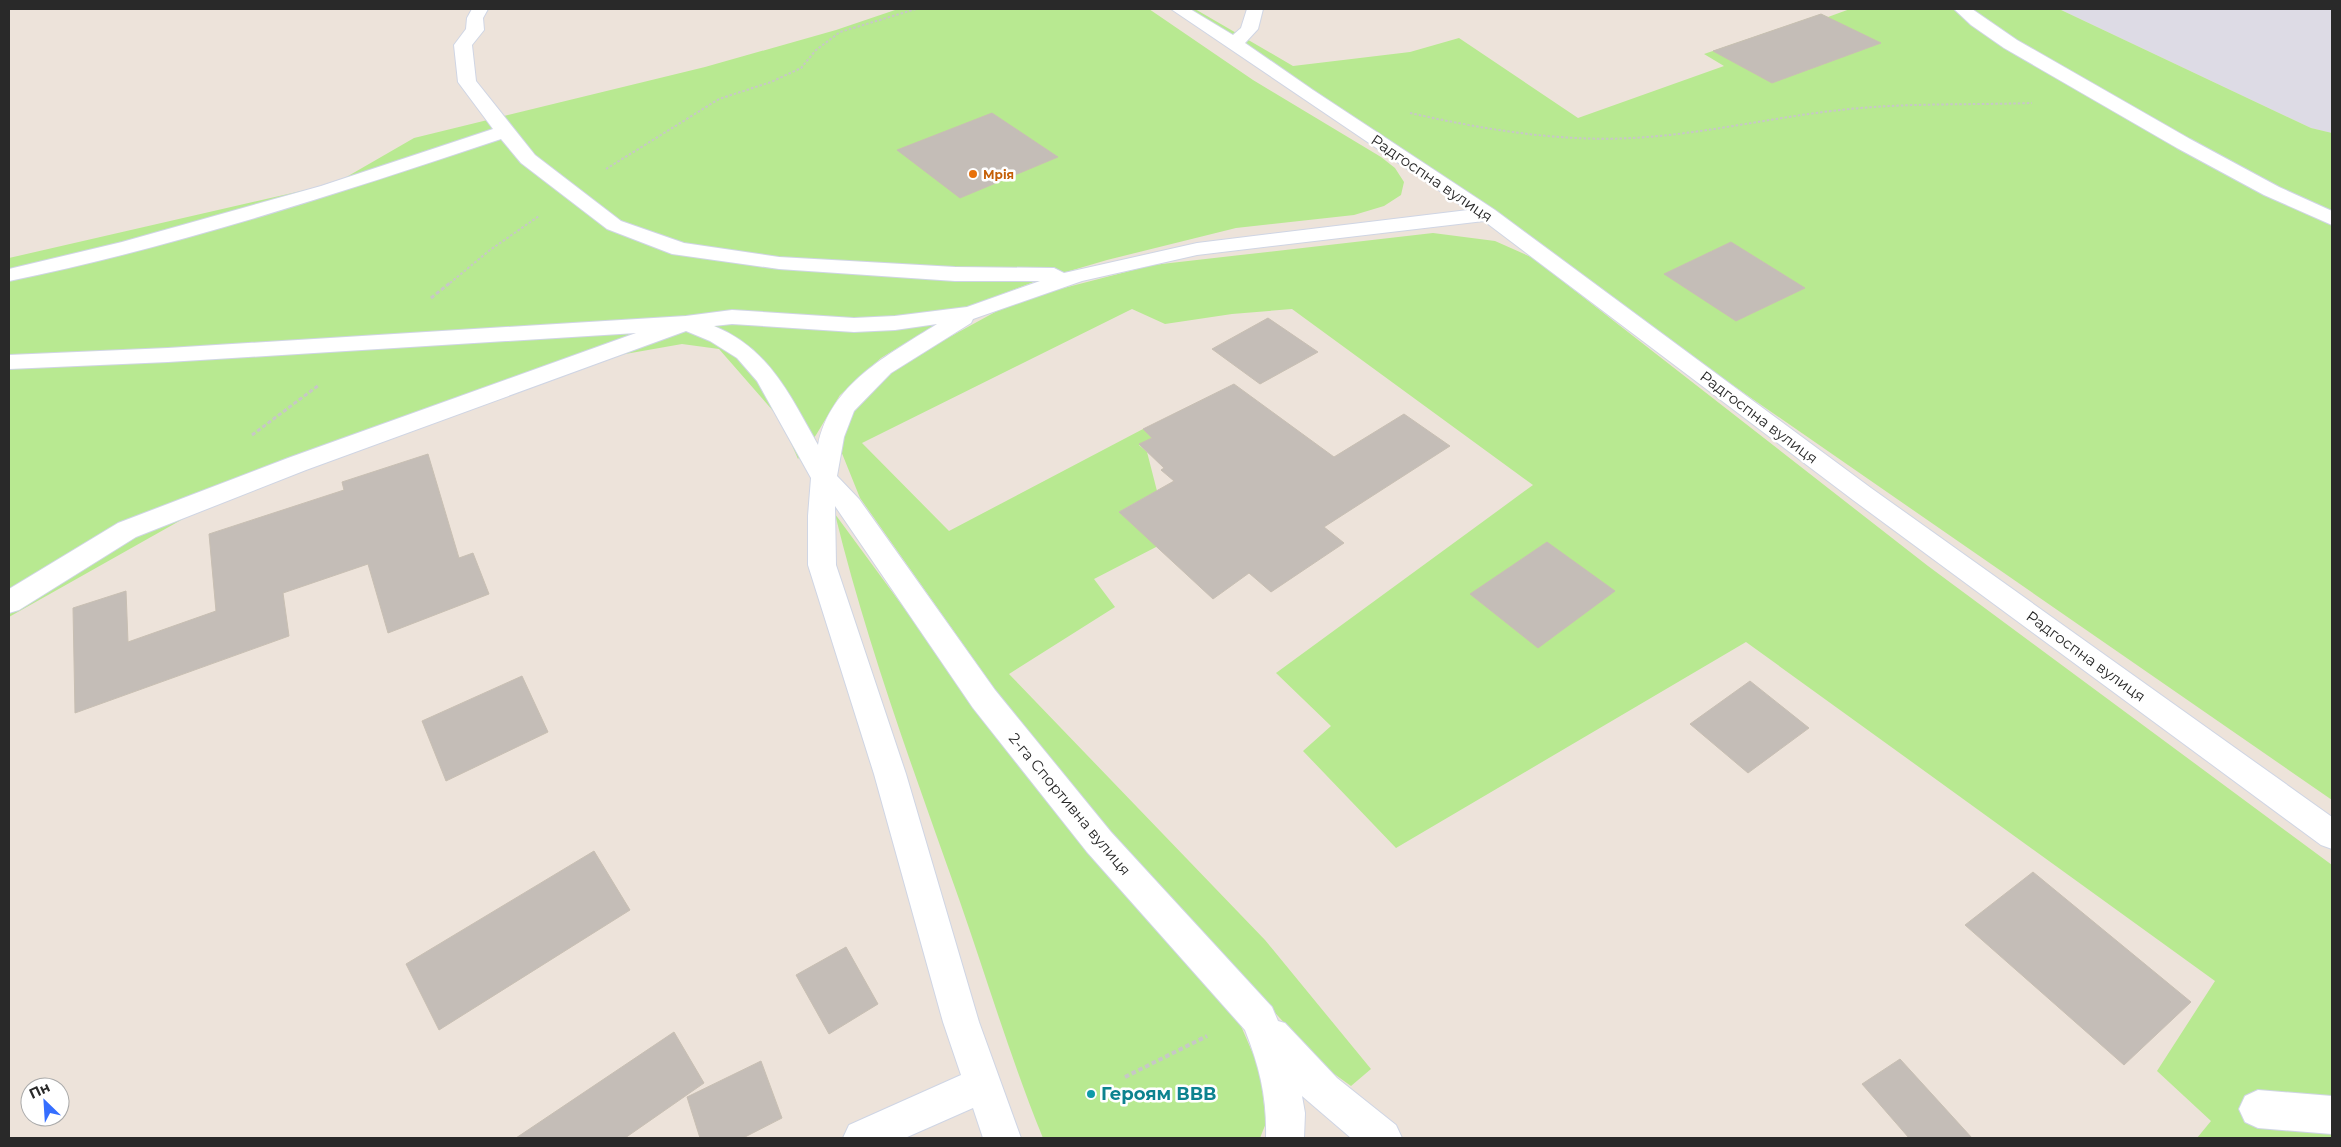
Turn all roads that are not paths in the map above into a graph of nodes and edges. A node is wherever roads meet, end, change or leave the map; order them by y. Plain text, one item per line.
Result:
1 (480, 9) edge
2 (1179, 9) edge
3 (1255, 9) edge
4 (1962, 9) edge
5 (1235, 44) junction
6 (505, 131) junction
7 (1488, 214) junction
8 (2332, 219) edge
9 (9, 275) edge
10 (1076, 276) junction
11 (971, 313) junction
12 (686, 323) junction
13 (9, 362) edge
14 (824, 478) junction
15 (9, 602) edge
16 (2332, 835) edge
17 (1256, 1016) junction
18 (983, 1084) junction
19 (2258, 1109) dead end
20 (2332, 1115) edge
21 (862, 1138) edge
22 (1002, 1138) edge
23 (1284, 1138) edge
24 (1383, 1138) edge

1 - 6 street
2 - 5 street, Радгоспна вулиця
3 - 5 street
4 - 8 street
5 - 7 street, Радгоспна вулиця
6 - 9 street
6 - 10 street
7 - 10 street
7 - 16 street, Радгоспна вулиця
10 - 11 street
11 - 12 street
11 - 14 street
12 - 13 street
12 - 14 street, 2-га Спортивна вулиця
12 - 15 street
14 - 17 street, 2-га Спортивна вулиця
14 - 18 street
17 - 23 street, 2-га Спортивна вулиця
17 - 24 street
18 - 21 street
18 - 22 street
19 - 20 street

